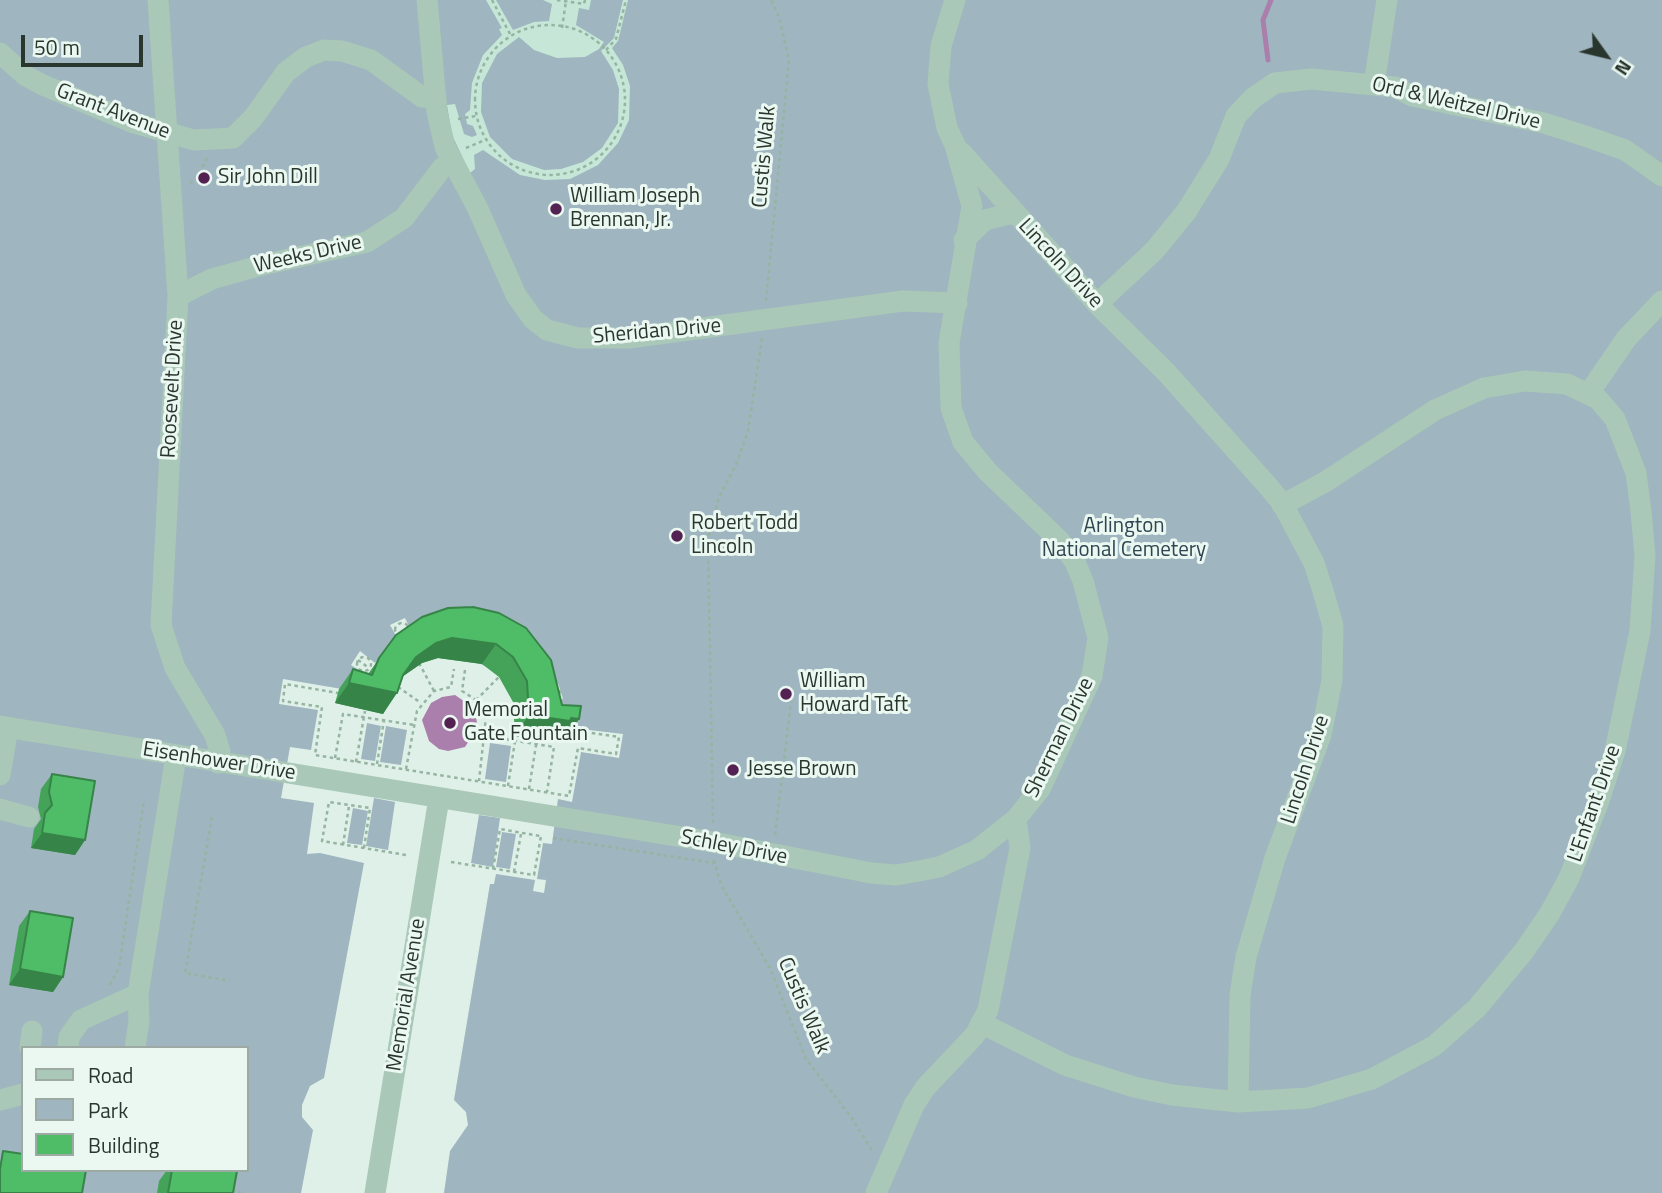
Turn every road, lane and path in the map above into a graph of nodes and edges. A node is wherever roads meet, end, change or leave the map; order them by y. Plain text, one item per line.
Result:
1 (158, 0) edge
2 (427, 0) edge
3 (492, 0) edge
4 (557, 0) edge
5 (584, 0) edge
6 (626, 0) edge
7 (771, 0) edge
8 (955, 0) edge
9 (1387, 0) edge
10 (566, 1) edge
11 (562, 28) junction
12 (510, 34) junction
13 (606, 50) junction
14 (0, 52) edge
15 (1374, 84) junction
16 (436, 98) junction
17 (476, 116) junction
18 (458, 119) dead end
19 (167, 134) junction
20 (485, 140) junction
21 (206, 141) junction
22 (955, 145) junction
23 (456, 156) junction
24 (1662, 176) edge
25 (197, 179) dead end
26 (1013, 213) junction
27 (964, 240) junction
28 (178, 296) junction
29 (1662, 301) edge
30 (957, 303) junction
31 (1097, 304) junction
32 (763, 326) junction
33 (1589, 393) junction
34 (1282, 505) junction
35 (684, 538) dead end
36 (708, 539) junction
37 (399, 624) dead end
38 (465, 636) edge
39 (463, 644) junction
40 (416, 654) junction
41 (358, 660) dead end
42 (419, 662) edge
43 (515, 663) edge
44 (454, 669) dead end
45 (465, 670) dead end
46 (508, 670) junction
47 (500, 676) dead end
48 (387, 678) junction
49 (395, 686) edge
50 (434, 691) junction
51 (544, 698) junction
52 (476, 700) junction
53 (791, 702) dead end
54 (421, 703) junction
55 (526, 703) junction
56 (514, 705) dead end
57 (365, 710) dead end
58 (484, 713) junction
59 (364, 717) junction
60 (384, 720) junction
61 (414, 725) junction
62 (4, 727) edge
63 (486, 736) junction
64 (537, 739) dead end
65 (515, 741) junction
66 (536, 744) junction
67 (176, 756) junction
68 (335, 758) junction
69 (357, 761) junction
70 (218, 763) junction
71 (377, 764) junction
72 (406, 769) junction
73 (355, 771) dead end
74 (0, 775) edge
75 (405, 779) dead end
76 (479, 781) junction
77 (508, 786) junction
78 (528, 789) junction
79 (478, 790) dead end
80 (547, 792) junction
81 (351, 794) dead end
82 (439, 798) junction
83 (527, 799) dead end
84 (144, 800) dead end
85 (349, 805) junction
86 (0, 809) edge
87 (30, 817) dead end
88 (212, 817) dead end
89 (1016, 819) junction
90 (523, 822) dead end
91 (776, 831) dead end
92 (713, 832) dead end
93 (521, 833) junction
94 (553, 838) dead end
95 (343, 845) junction
96 (364, 848) junction
97 (713, 853) dead end
98 (406, 855) dead end
99 (452, 862) dead end
100 (714, 863) junction
101 (493, 869) junction
102 (514, 872) junction
103 (116, 975) dead end
104 (230, 981) dead end
105 (138, 994) junction
106 (981, 1023) junction
107 (68, 1046) edge
108 (135, 1046) edge
109 (21, 1095) edge
110 (0, 1100) edge
111 (1238, 1102) junction
112 (874, 1154) dead end
113 (233, 1181) edge
114 (241, 1193) edge
115 (375, 1193) edge
116 (876, 1193) edge

1 - 19 street, Roosevelt Drive
2 - 16 street, Sheridan Drive
3 - 12 path
4 - 10 path
5 - 10 path
6 - 13 path
7 - 32 path, Custis Walk
8 - 22 street, Sherman Drive
9 - 15 street
10 - 11 path
11 - 12 path
11 - 13 path
12 - 17 path
13 - 20 path
14 - 19 street, Grant Avenue
15 - 24 street, Ord & Weitzel Drive
15 - 31 street, Ord & Weitzel Drive
16 - 21 street, Grant Avenue
16 - 23 street, Sheridan Drive
17 - 18 path
17 - 20 path
19 - 21 street, Grant Avenue
19 - 28 street, Roosevelt Drive
20 - 23 path
21 - 25 path
22 - 26 street, Lincoln Drive
22 - 27 street, Sherman Drive
23 - 28 street, Weeks Drive
23 - 32 street, Sheridan Drive
26 - 27 street, Lincoln Drive
26 - 31 street, Lincoln Drive
27 - 30 street, Sherman Drive
28 - 70 street, Roosevelt Drive
29 - 33 street
30 - 32 street, Sheridan Drive
30 - 89 street, Sherman Drive
31 - 34 street, Lincoln Drive
32 - 36 path, Custis Walk
33 - 34 street, L'Enfant Drive
33 - 111 street, L'Enfant Drive
34 - 111 street, Lincoln Drive
35 - 36 path
36 - 92 path, Custis Walk
37 - 40 path
38 - 39 path
39 - 40 path
39 - 46 path
40 - 48 path
41 - 48 path
42 - 50 path
43 - 46 path
44 - 50 path
45 - 52 path
46 - 55 path
47 - 52 path
48 - 68 path
49 - 54 path
50 - 54 path
51 - 51 path
51 - 55 path
52 - 58 path
53 - 91 path
54 - 61 path
55 - 80 path
56 - 58 path
57 - 59 path
58 - 63 path
59 - 60 path
59 - 68 path
59 - 69 path
60 - 61 path
60 - 71 path
61 - 72 path
62 - 67 street, Eisenhower Drive
62 - 74 street
63 - 65 path
63 - 76 path
64 - 66 path
65 - 66 path
65 - 77 path
66 - 78 path
66 - 80 path
67 - 70 street, Eisenhower Drive
67 - 105 street
68 - 69 path
69 - 71 path
69 - 73 path
70 - 82 street, Eisenhower Drive
71 - 72 path
72 - 75 path
72 - 76 path
76 - 77 path
76 - 79 path
77 - 78 path
78 - 80 path
78 - 83 path
81 - 85 path
82 - 89 street, Schley Drive
82 - 115 street, Memorial Avenue
84 - 103 path
85 - 95 path
85 - 95 path
85 - 96 path
86 - 87 street
88 - 104 path
89 - 106 street, Sherman Drive
90 - 93 path
93 - 101 path
93 - 102 path
93 - 102 path
94 - 100 path
95 - 96 path
96 - 98 path
97 - 100 path, Custis Walk
99 - 101 path
100 - 112 path, Custis Walk
101 - 102 path
105 - 107 street
105 - 108 street
106 - 111 street, L'Enfant Drive
106 - 116 street
109 - 110 street
113 - 114 path

